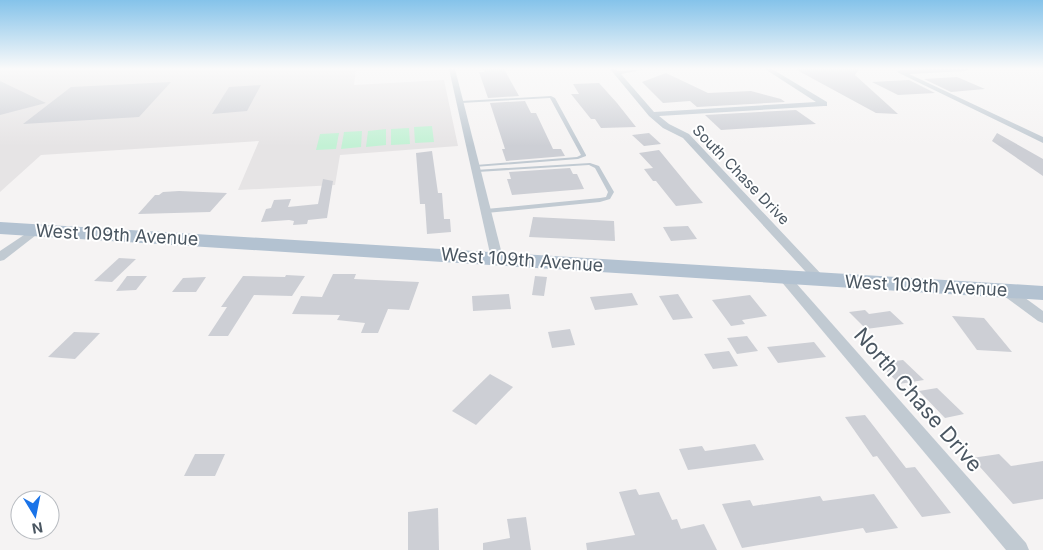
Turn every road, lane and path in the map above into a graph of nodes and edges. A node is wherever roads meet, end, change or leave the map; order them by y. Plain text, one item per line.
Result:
1 (459, 95) edge
2 (635, 95) edge
3 (809, 95) edge
4 (948, 95) edge
5 (461, 102) junction
6 (652, 114) junction
7 (1043, 140) edge
8 (476, 168) junction
9 (486, 210) junction
10 (0, 228) edge
11 (36, 230) junction
12 (0, 257) edge
13 (497, 258) junction
14 (784, 277) junction
15 (820, 280) junction
16 (1004, 290) junction
17 (1043, 292) edge
18 (1043, 318) edge
19 (1019, 550) edge

1 - 5 street
2 - 6 street, South Chase Drive
3 - 6 street
4 - 7 street
5 - 8 street
5 - 8 lane
6 - 15 street, South Chase Drive
8 - 9 street
8 - 9 lane
9 - 13 street
10 - 11 main road, West 109th Avenue
11 - 12 street
11 - 13 main road, West 109th Avenue
13 - 14 main road, West 109th Avenue
14 - 15 main road, West 109th Avenue
14 - 19 street, North Chase Drive
15 - 16 main road, West 109th Avenue
16 - 17 main road, West 109th Avenue
16 - 18 street

